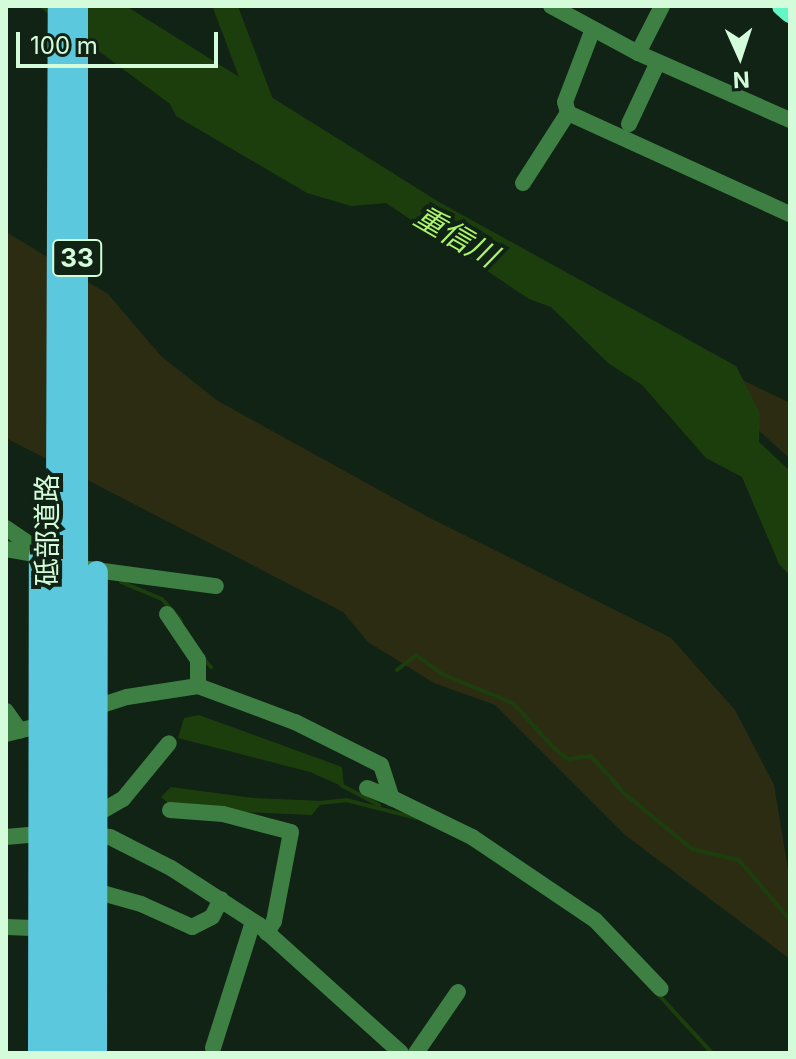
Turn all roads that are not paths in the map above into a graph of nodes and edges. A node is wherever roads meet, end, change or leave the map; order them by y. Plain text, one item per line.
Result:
1 (59, 6) edge
2 (77, 6) edge
3 (551, 6) edge
4 (662, 6) edge
5 (782, 6) edge
6 (790, 13) edge
7 (593, 29) junction
8 (638, 53) junction
9 (658, 62) junction
10 (568, 113) junction
11 (790, 120) edge
12 (629, 124) dead end
13 (523, 183) dead end
14 (790, 214) edge
15 (6, 528) edge
16 (6, 549) edge
17 (40, 555) junction
18 (97, 572) junction
19 (216, 586) dead end
20 (167, 614) dead end
21 (198, 686) junction
22 (95, 708) junction
23 (6, 711) edge
24 (22, 731) edge
25 (169, 743) dead end
26 (367, 788) dead end
27 (392, 798) junction
28 (170, 810) dead end
29 (95, 824) junction
30 (41, 833) junction
31 (6, 837) edge
32 (95, 891) junction
33 (221, 899) junction
34 (253, 922) junction
35 (6, 927) edge
36 (40, 928) junction
37 (267, 933) junction
38 (68, 982) junction
39 (661, 989) dead end
40 (458, 992) dead end
41 (213, 1048) dead end
42 (39, 1053) edge
43 (58, 1053) edge
44 (77, 1053) edge
45 (96, 1053) edge
46 (401, 1053) edge
47 (416, 1053) edge

1 - 38 highway, 砥部道路 / 33, bridge
2 - 38 highway, 砥部道路 / 33, bridge
3 - 7 street
4 - 8 street
5 - 6 main road
7 - 8 street
7 - 10 street
8 - 9 street
9 - 11 street
9 - 12 street
10 - 13 street
10 - 14 street
15 - 17 street
16 - 17 street
17 - 18 street
17 - 24 highway
18 - 19 street
18 - 22 highway
20 - 21 street
21 - 22 street
21 - 27 street
22 - 24 street
22 - 29 highway
23 - 24 street
24 - 30 highway
25 - 29 street
26 - 27 street
27 - 39 street
28 - 37 street
29 - 30 street
29 - 32 highway
29 - 33 street
30 - 31 street
30 - 36 highway
32 - 33 street
32 - 45 highway
33 - 34 street
34 - 37 street
34 - 41 street
35 - 36 street
36 - 42 highway
37 - 46 street
38 - 43 highway, 砥部道路 / 33
38 - 44 highway, 砥部道路 / 33
40 - 47 street

